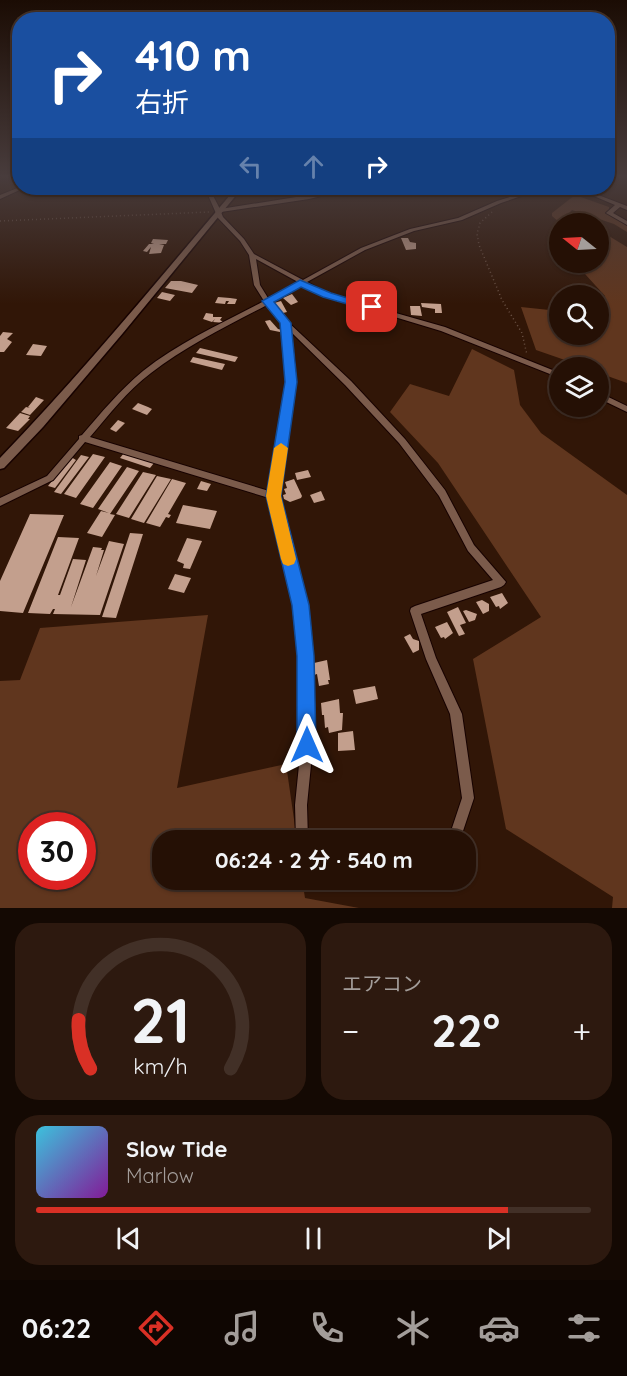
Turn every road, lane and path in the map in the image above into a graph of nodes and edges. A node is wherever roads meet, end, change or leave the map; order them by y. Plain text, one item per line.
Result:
1 (29, 219) edge
2 (211, 219) edge
3 (222, 219) edge
4 (458, 219) edge
5 (483, 219) edge
6 (0, 221) edge
7 (252, 255) junction
8 (300, 283) junction
9 (267, 301) junction
10 (285, 323) junction
11 (528, 362) junction
12 (549, 371) edge
13 (609, 400) edge
14 (627, 409) edge
15 (82, 438) junction
16 (0, 465) edge
17 (273, 496) junction
18 (0, 502) edge
19 (302, 830) edge
20 (457, 830) edge

1 - 6 path
2 - 16 street
3 - 7 street
4 - 8 street
5 - 11 path
7 - 8 street
7 - 9 street
8 - 9 street
8 - 11 street
9 - 10 street
9 - 15 street
10 - 17 street
10 - 20 street
11 - 12 street
13 - 14 street
15 - 17 street
15 - 18 street
17 - 19 street

